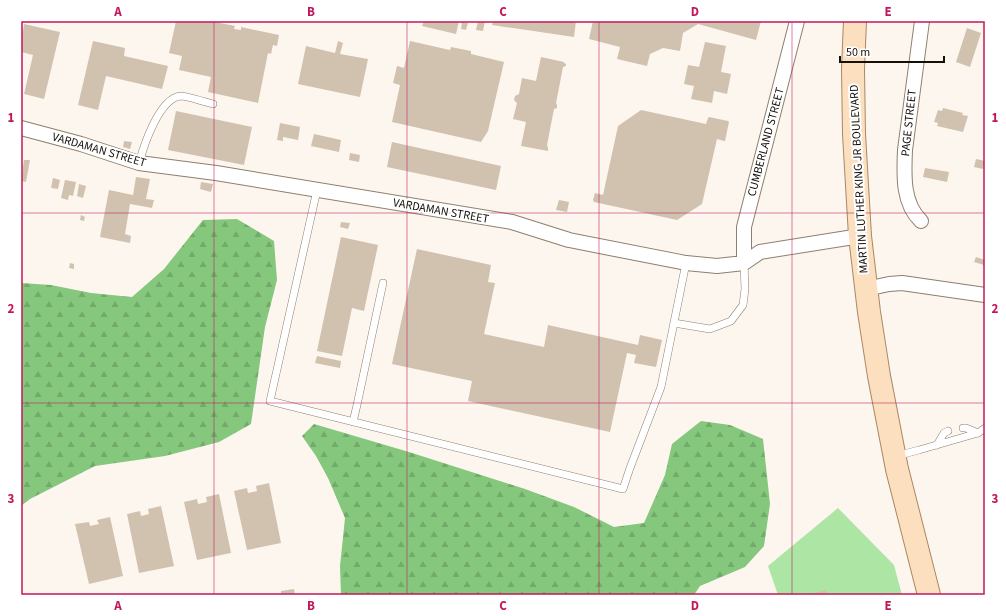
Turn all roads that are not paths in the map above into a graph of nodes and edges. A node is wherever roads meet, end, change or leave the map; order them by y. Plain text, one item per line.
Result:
1 (797, 21) edge
2 (855, 21) edge
3 (922, 21) edge
4 (213, 104) dead end
5 (21, 128) edge
6 (139, 163) junction
7 (317, 190) junction
8 (921, 221) dead end
9 (860, 236) junction
10 (686, 263) junction
11 (744, 263) junction
12 (383, 283) dead end
13 (866, 290) junction
14 (985, 295) edge
15 (674, 323) junction
16 (352, 422) junction
17 (963, 428) dead end
18 (985, 428) edge
19 (948, 431) dead end
20 (978, 433) junction
21 (937, 445) junction
22 (895, 456) junction
23 (929, 595) edge

1 - 11 street, CUMBERLAND STREET
2 - 9 main road, MARTIN LUTHER KING JR BOULEVARD
3 - 8 street, PAGE STREET
4 - 6 lane
5 - 6 street, VARDAMAN STREET
6 - 7 street, VARDAMAN STREET
7 - 10 street, VARDAMAN STREET
7 - 16 lane
9 - 11 street, VARDAMAN STREET
9 - 13 main road, MARTIN LUTHER KING JR BOULEVARD
10 - 11 street, VARDAMAN STREET
10 - 15 lane
11 - 15 lane
12 - 16 lane
13 - 14 street
13 - 22 main road, MARTIN LUTHER KING JR BOULEVARD
15 - 16 lane
17 - 20 lane
18 - 20 lane
19 - 21 lane
20 - 21 lane
21 - 22 lane
22 - 23 main road, MARTIN LUTHER KING JR BOULEVARD

